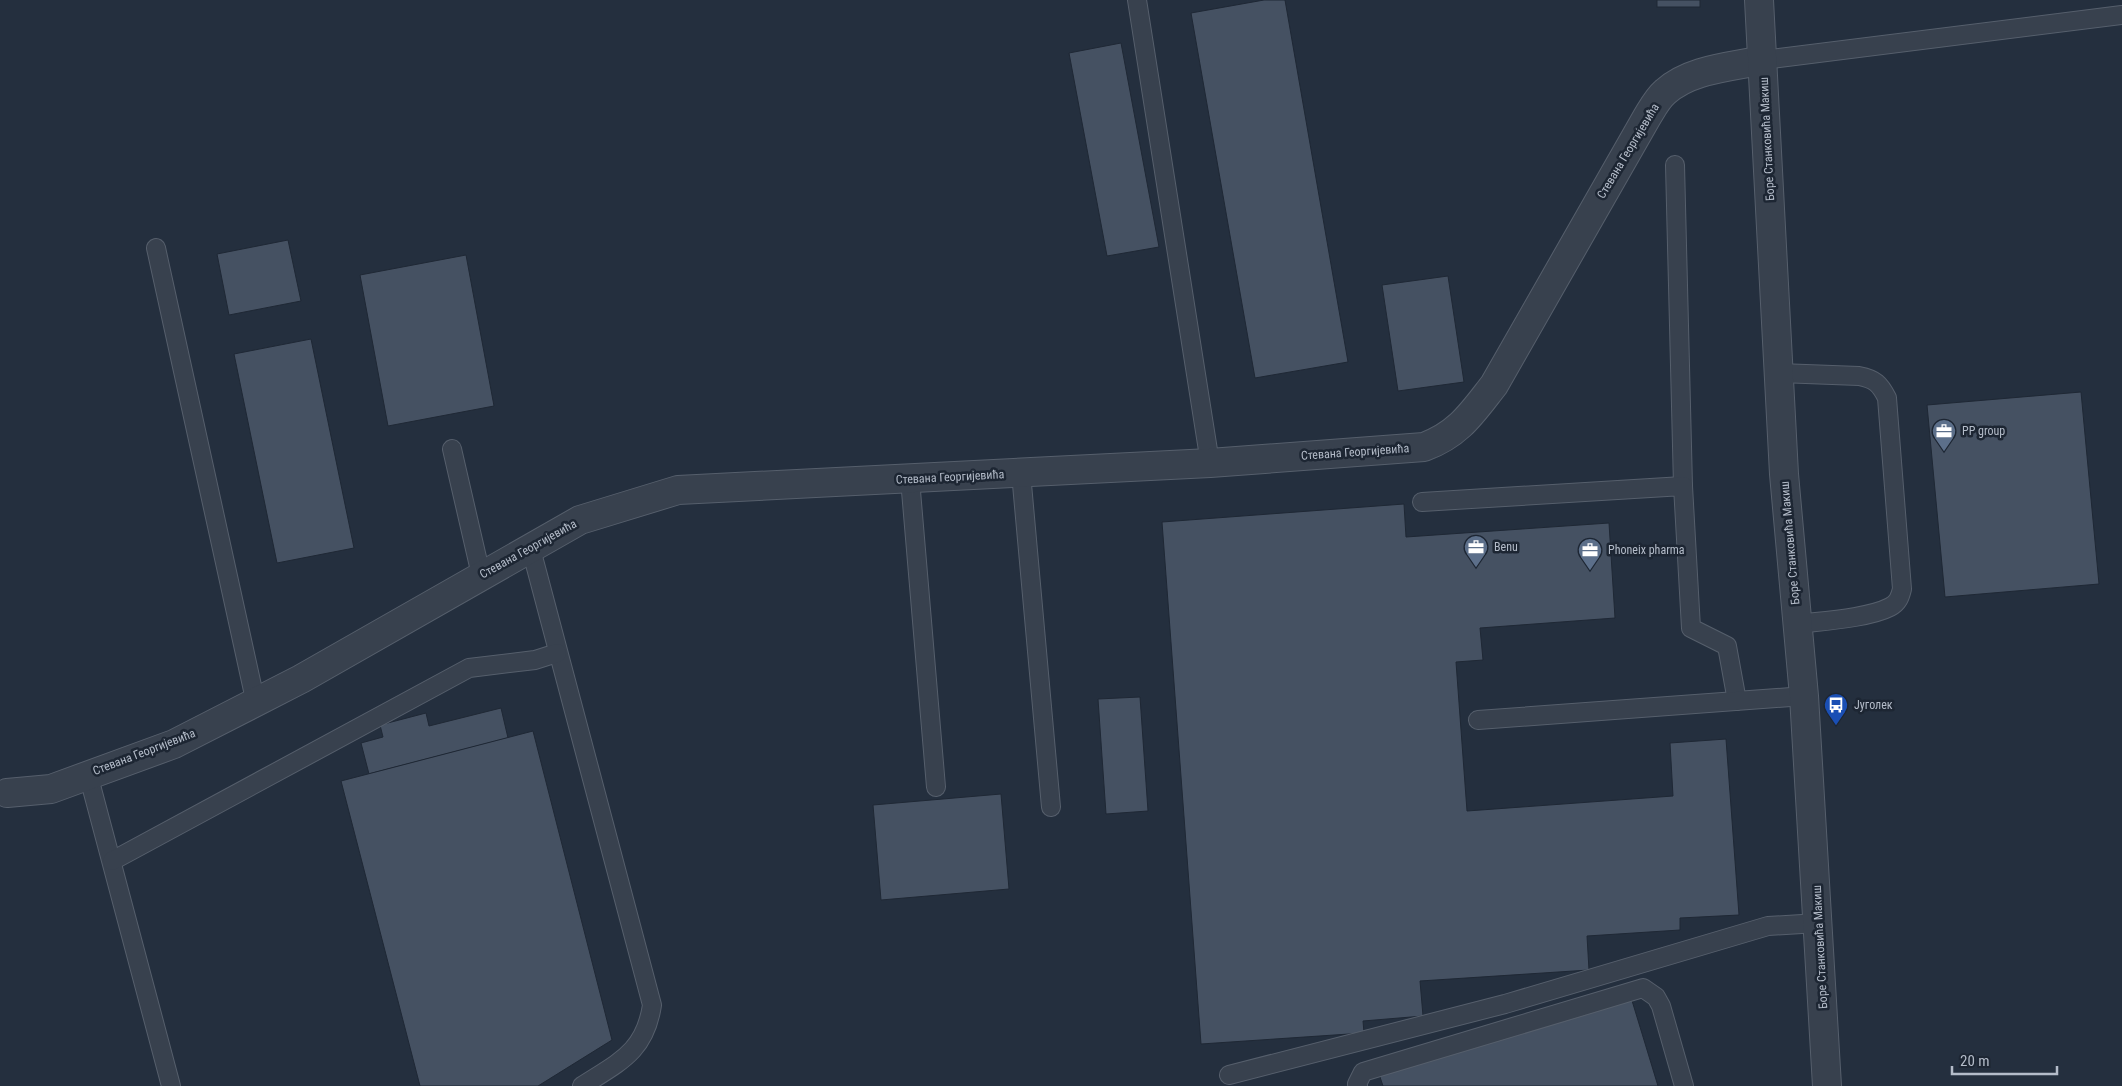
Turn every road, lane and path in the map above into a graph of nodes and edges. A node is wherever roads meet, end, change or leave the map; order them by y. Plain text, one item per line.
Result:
1 (1137, 0) edge
2 (1759, 0) edge
3 (2122, 15) edge
4 (1763, 60) junction
5 (1675, 165) dead end
6 (156, 248) dead end
7 (1779, 373) junction
8 (452, 449) dead end
9 (1210, 463) junction
10 (1021, 473) junction
11 (910, 480) junction
12 (1683, 486) junction
13 (1422, 502) dead end
14 (531, 550) junction
15 (481, 576) junction
16 (1798, 624) junction
17 (557, 652) junction
18 (1804, 696) junction
19 (1737, 701) junction
20 (256, 704) junction
21 (1478, 720) dead end
22 (88, 774) junction
23 (936, 787) dead end
24 (7, 794) dead end
25 (1052, 807) dead end
26 (112, 861) junction
27 (1818, 922) junction
28 (1229, 1075) dead end
29 (171, 1086) edge
30 (582, 1086) edge
31 (1358, 1086) edge
32 (1684, 1086) edge
33 (1828, 1086) edge

1 - 9 lane
2 - 4 street, Боре Станковића Макиш
3 - 4 lane
4 - 7 street, Боре Станковића Макиш
4 - 9 street, Стевана Георгијевића
5 - 12 lane
6 - 20 lane
7 - 16 street, Боре Станковића Макиш
7 - 16 lane
8 - 15 lane
9 - 10 street, Стевана Георгијевића
10 - 11 street, Стевана Георгијевића
10 - 25 lane
11 - 14 street, Стевана Георгијевића
11 - 23 lane
12 - 13 lane
12 - 19 lane
14 - 15 street, Стевана Георгијевића
14 - 17 lane
15 - 20 street, Стевана Георгијевића
16 - 18 street, Боре Станковића Макиш
17 - 26 lane
17 - 30 lane
18 - 19 lane
18 - 27 street, Боре Станковића Макиш
19 - 21 lane
20 - 22 street, Стевана Георгијевића
22 - 24 street, Стевана Георгијевића
22 - 26 lane
26 - 29 lane
27 - 28 lane
27 - 33 street, Боре Станковића Макиш
31 - 32 lane

